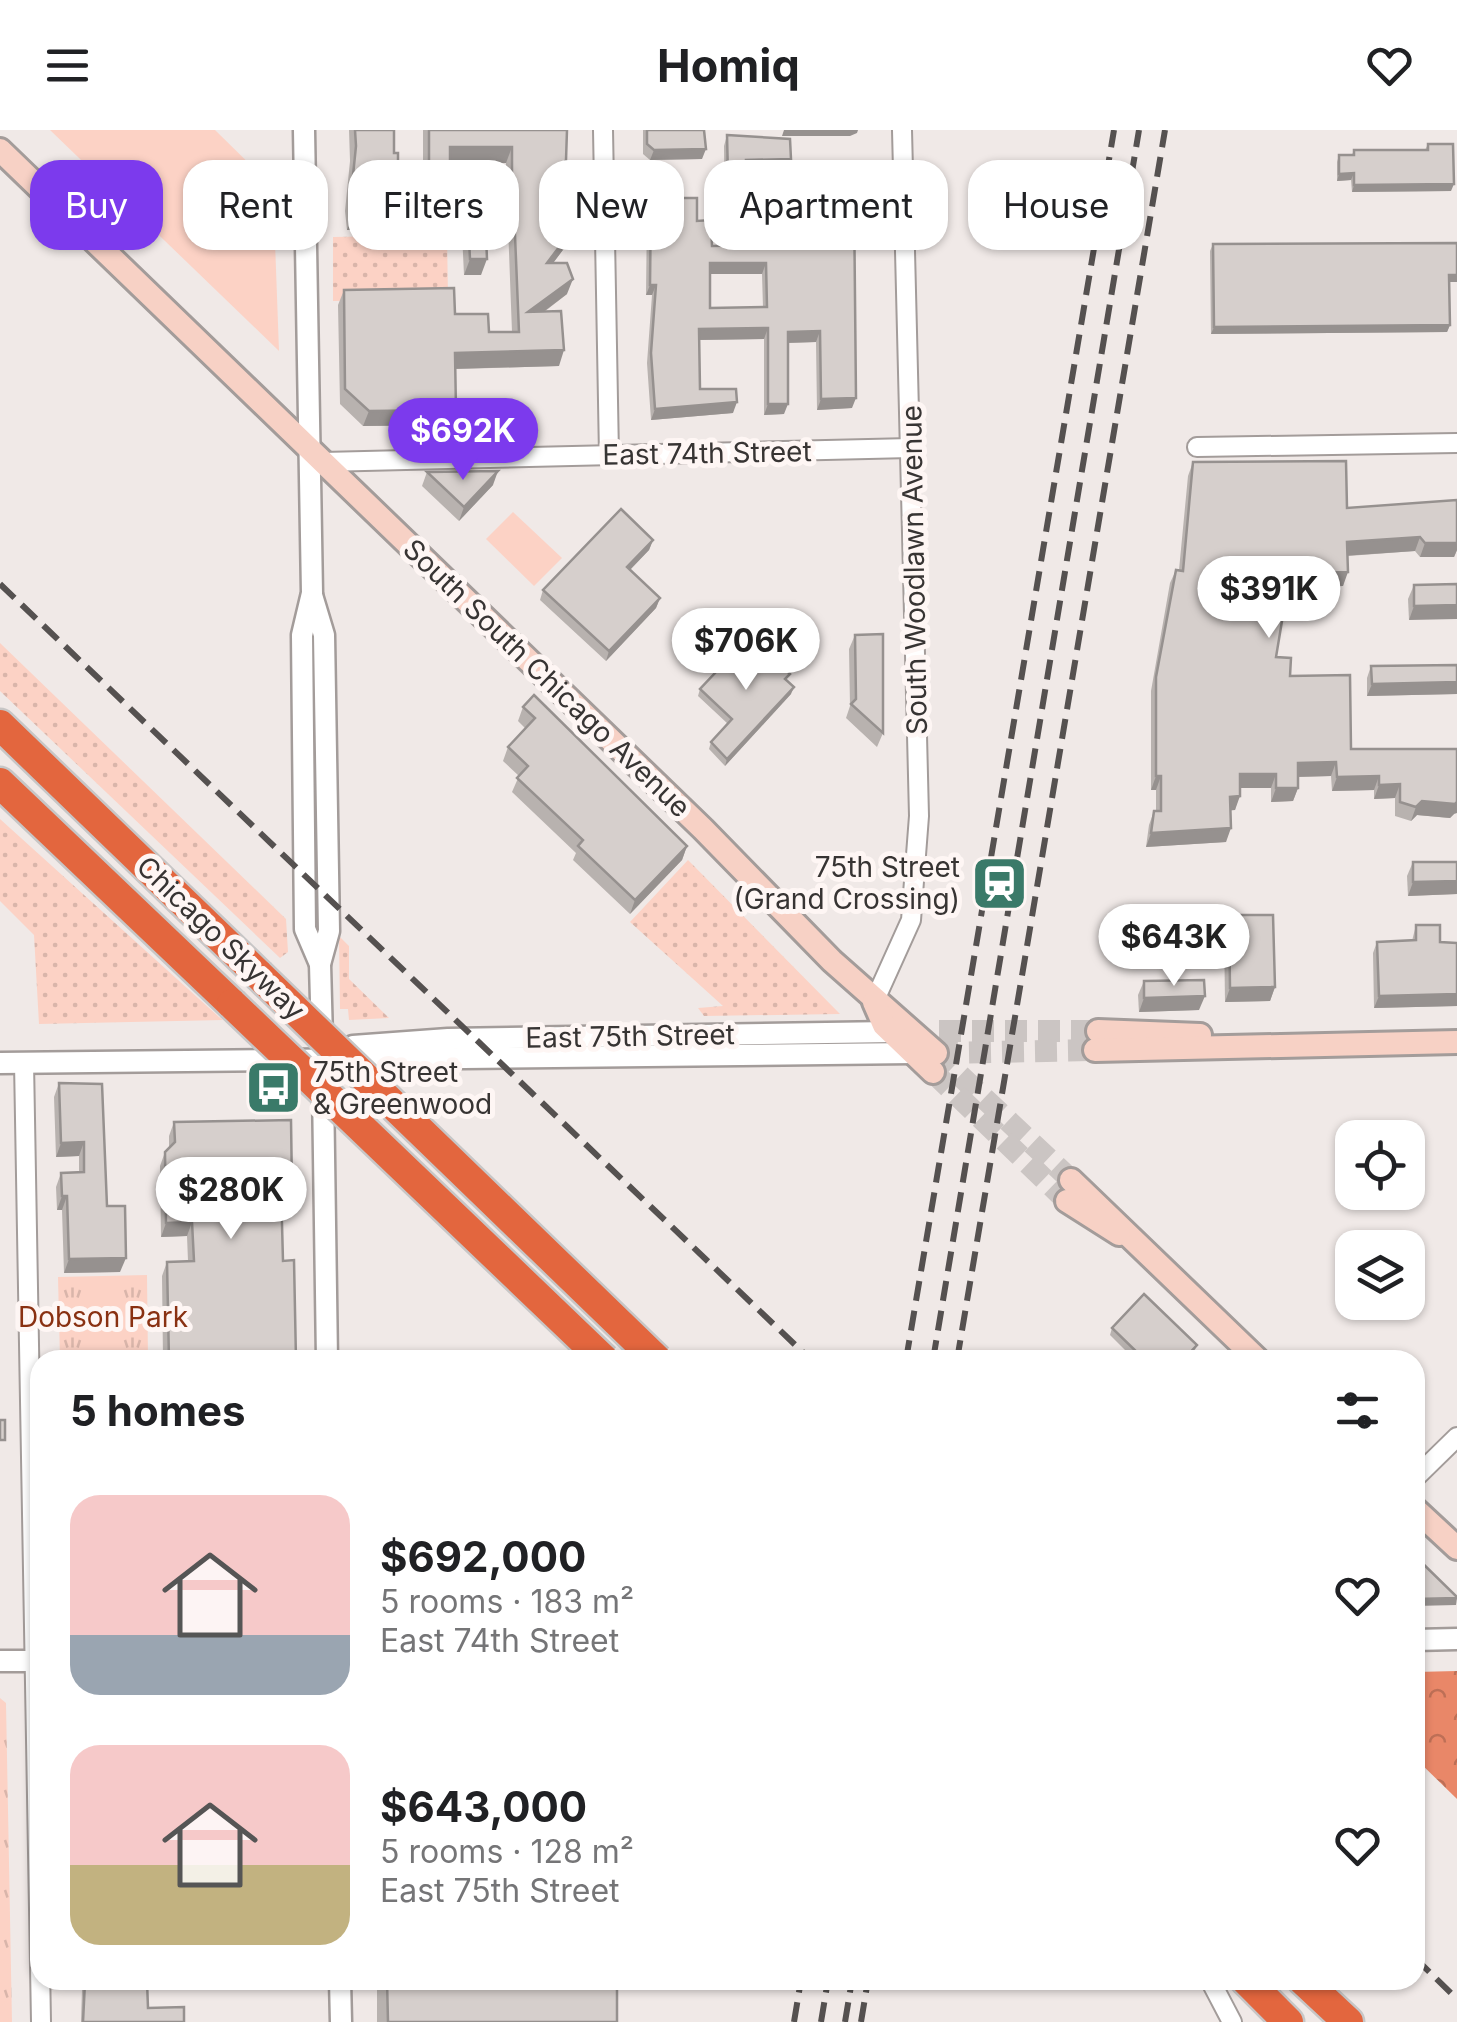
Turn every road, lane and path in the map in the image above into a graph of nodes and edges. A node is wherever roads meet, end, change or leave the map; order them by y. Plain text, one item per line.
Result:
1 (304, 130) edge
2 (603, 130) edge
3 (902, 130) edge
4 (0, 150) edge
5 (1457, 443) edge
6 (1197, 447) dead end
7 (911, 448) junction
8 (609, 455) junction
9 (316, 456) junction
10 (0, 725) edge
11 (0, 783) edge
12 (874, 1002) junction
13 (892, 1032) junction
14 (1096, 1041) tunnel mouth
15 (1457, 1042) edge
16 (927, 1048) junction
17 (322, 1058) junction
18 (24, 1062) junction
19 (0, 1063) edge
20 (1069, 1190) tunnel mouth
21 (32, 1350) edge
22 (327, 1350) edge
23 (594, 1350) edge
24 (646, 1350) edge
25 (1247, 1350) edge
26 (1457, 1436) edge
27 (1425, 1468) edge
28 (1425, 1518) edge
29 (1457, 1548) edge
30 (1457, 1639) edge
31 (1425, 1640) edge
32 (30, 1661) edge
33 (0, 1662) edge
34 (41, 1990) edge
35 (340, 1990) edge
36 (1215, 1990) edge
37 (1256, 1990) edge
38 (1314, 1990) edge
39 (41, 2022) edge
40 (340, 2022) edge
41 (1232, 2022) edge
42 (1288, 2022) edge
43 (1348, 2022) edge

1 - 9 street
2 - 8 street
3 - 7 street, South Woodlawn Avenue
4 - 9 main road, South South Chicago Avenue
5 - 6 street
7 - 8 street, East 74th Street
7 - 12 street, South Woodlawn Avenue
8 - 9 street, East 74th Street
9 - 12 main road, South South Chicago Avenue
9 - 17 street
10 - 24 highway, Chicago Skyway, bridge
11 - 23 highway, Chicago Skyway, bridge
12 - 13 main road, South South Chicago Avenue
12 - 16 main road, South South Chicago Avenue
13 - 16 main road, South South Chicago Avenue
13 - 17 street, East 75th Street
14 - 15 main road
16 - 17 street, East 75th Street
17 - 18 street, East 75th Street
17 - 22 street
18 - 19 street, East 75th Street
18 - 21 street
20 - 25 main road
26 - 27 street
28 - 29 main road
30 - 31 street
32 - 33 street
34 - 39 street
35 - 40 street
36 - 41 street
37 - 42 highway
38 - 43 highway

